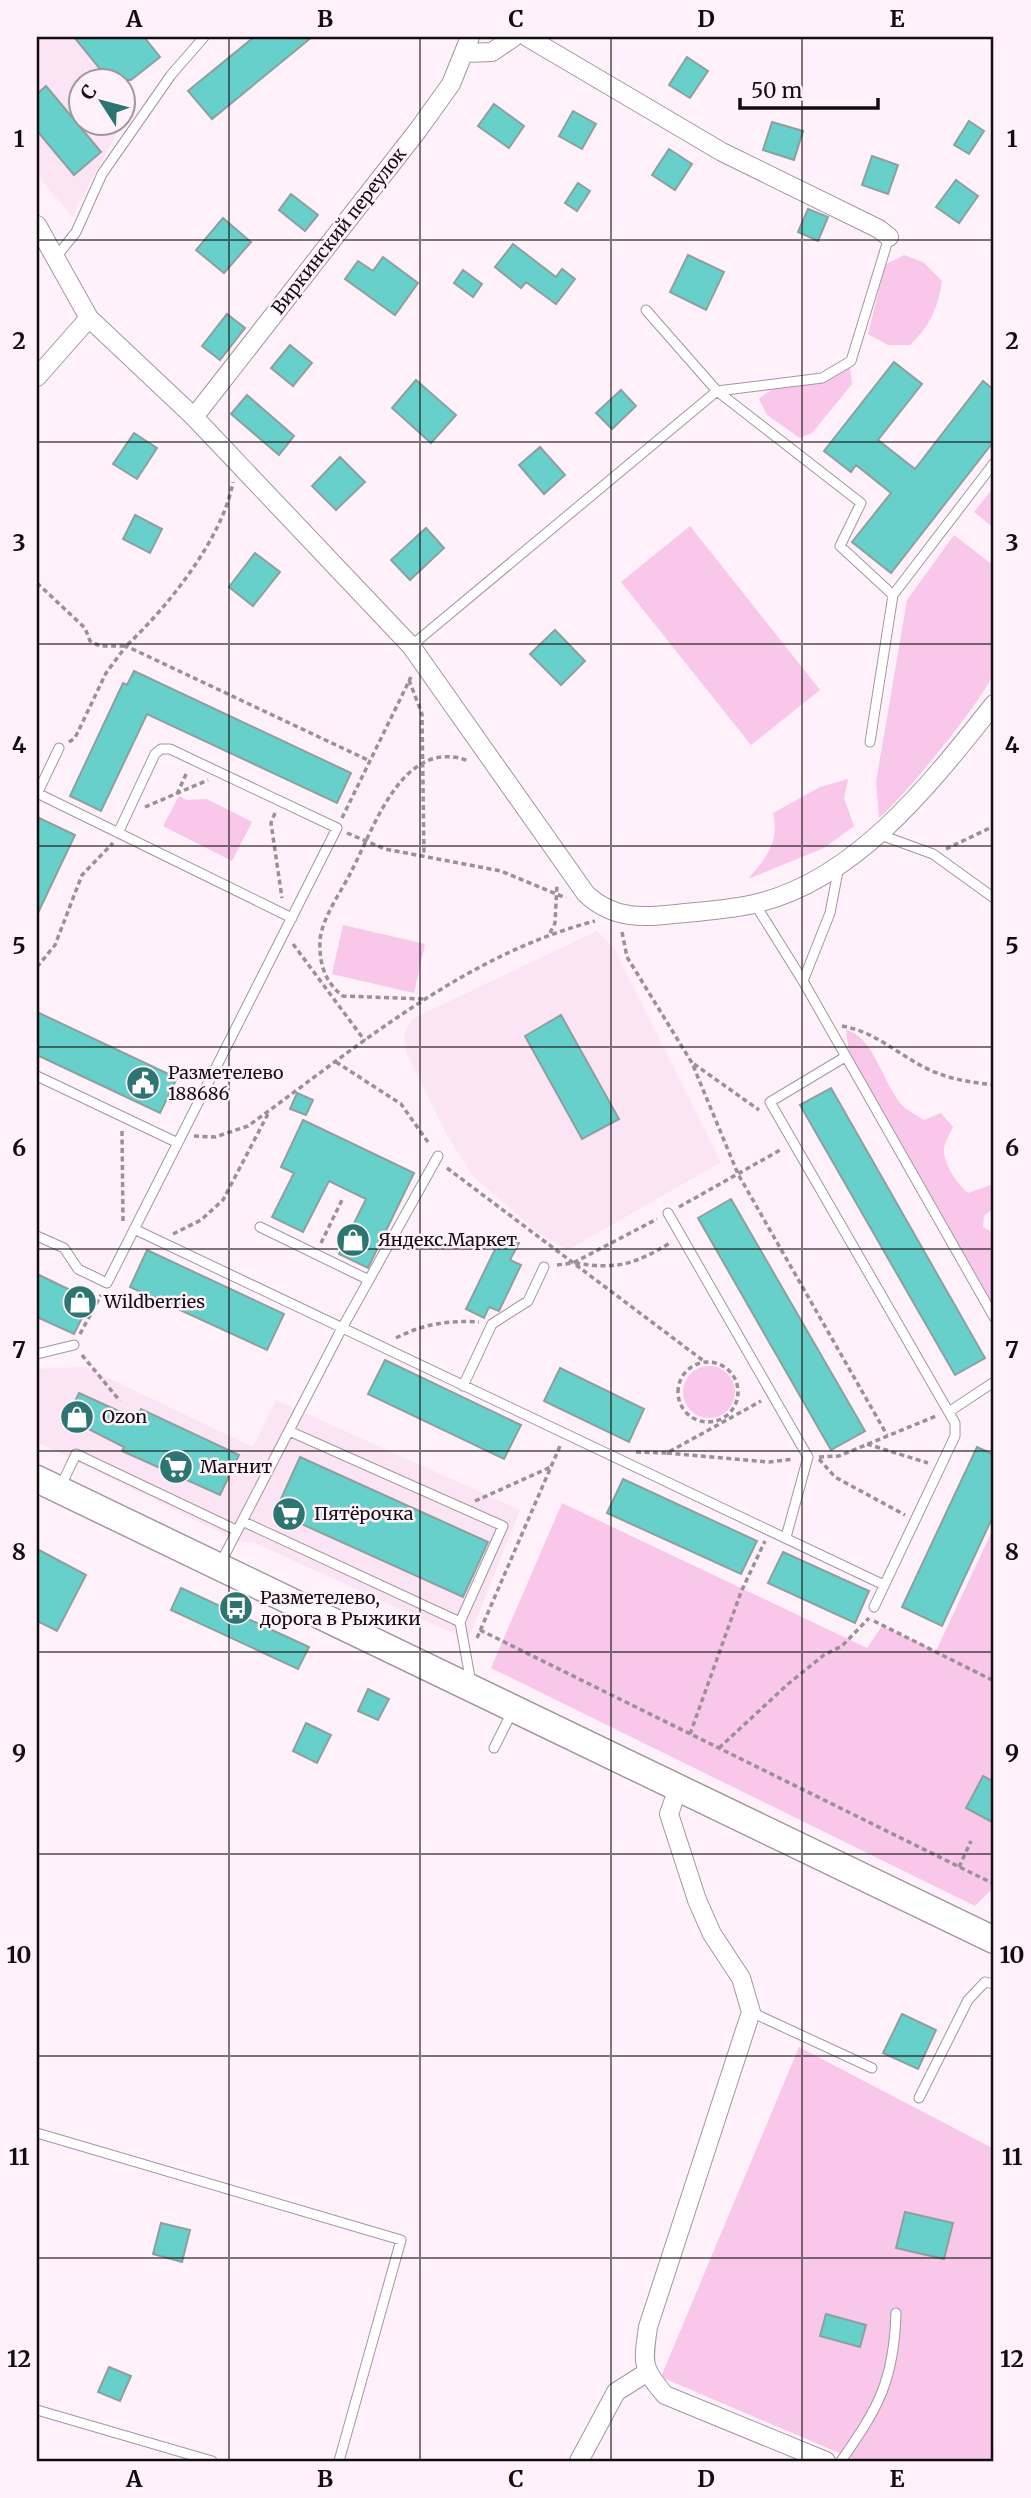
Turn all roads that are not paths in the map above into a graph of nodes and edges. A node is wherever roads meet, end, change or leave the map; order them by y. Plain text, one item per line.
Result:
1 (204, 37) edge
2 (514, 37) edge
3 (527, 37) edge
4 (467, 45) edge
5 (37, 225) edge
6 (889, 237) joint
7 (57, 256) junction
8 (646, 310) dead end
9 (89, 318) junction
10 (37, 377) edge
11 (717, 391) junction
12 (194, 417) junction
13 (994, 463) edge
14 (893, 596) junction
15 (415, 653) junction
16 (994, 704) edge
17 (870, 742) dead end
18 (59, 748) road end
19 (37, 794) edge
20 (118, 833) junction
21 (878, 834) junction
22 (840, 864) junction
23 (994, 898) edge
24 (755, 904) junction
25 (292, 918) junction
26 (803, 981) junction
27 (845, 1057) junction
28 (37, 1076) edge
29 (180, 1139) junction
30 (438, 1156) road end
31 (668, 1213) dead end
32 (260, 1227) dead end
33 (132, 1234) junction
34 (37, 1236) edge
35 (544, 1268) dead end
36 (369, 1280) junction
37 (994, 1317) edge
38 (341, 1329) junction
39 (74, 1345) road end
40 (37, 1354) edge
41 (994, 1382) edge
42 (463, 1386) junction
43 (950, 1411) junction
44 (289, 1430) junction
45 (48, 1485) edge
46 (239, 1525) junction
47 (786, 1537) junction
48 (218, 1568) junction
49 (884, 1585) junction
50 (874, 1607) road end
51 (460, 1622) junction
52 (473, 1690) junction
53 (513, 1709) junction
54 (494, 1748) dead end
55 (678, 1788) junction
56 (994, 1940) edge
57 (994, 1984) edge
58 (751, 2012) junction
59 (872, 2068) dead end
60 (919, 2098) dead end
61 (37, 2133) edge
62 (896, 2313) dead end
63 (646, 2373) junction
64 (37, 2410) edge
65 (212, 2461) edge
66 (339, 2461) edge
67 (579, 2461) edge
68 (826, 2461) edge
69 (841, 2461) edge

1 - 7 lane
2 - 4 street
3 - 6 street
4 - 12 street, Виркинский переулок
5 - 7 street
6 - 11 lane
7 - 9 street
8 - 11 lane
9 - 10 street
9 - 12 street
11 - 14 lane
11 - 15 lane
12 - 15 street
13 - 14 lane
14 - 17 lane
15 - 24 street
16 - 21 street
18 - 19 lane
19 - 20 lane
20 - 25 lane
20 - 25 lane
21 - 22 street
21 - 23 lane
22 - 24 street
22 - 26 lane
24 - 26 lane
25 - 29 lane
26 - 27 lane
27 - 37 lane
27 - 43 lane
28 - 29 lane
29 - 33 lane
30 - 36 lane
31 - 47 lane
32 - 36 lane
33 - 34 lane
33 - 38 lane
35 - 42 lane
36 - 38 lane
38 - 42 lane
38 - 44 lane
39 - 40 lane
41 - 43 lane
42 - 47 lane
43 - 49 lane
44 - 46 lane
44 - 51 lane
45 - 46 lane
45 - 48 main road
46 - 48 lane
46 - 51 lane
47 - 49 lane
48 - 52 main road
49 - 50 lane
51 - 52 lane
52 - 53 main road
53 - 54 lane
53 - 55 main road
55 - 56 main road
55 - 58 street
57 - 60 lane
58 - 59 lane
58 - 63 street
61 - 66 lane
62 - 69 lane
63 - 67 street
63 - 68 street
64 - 65 lane

